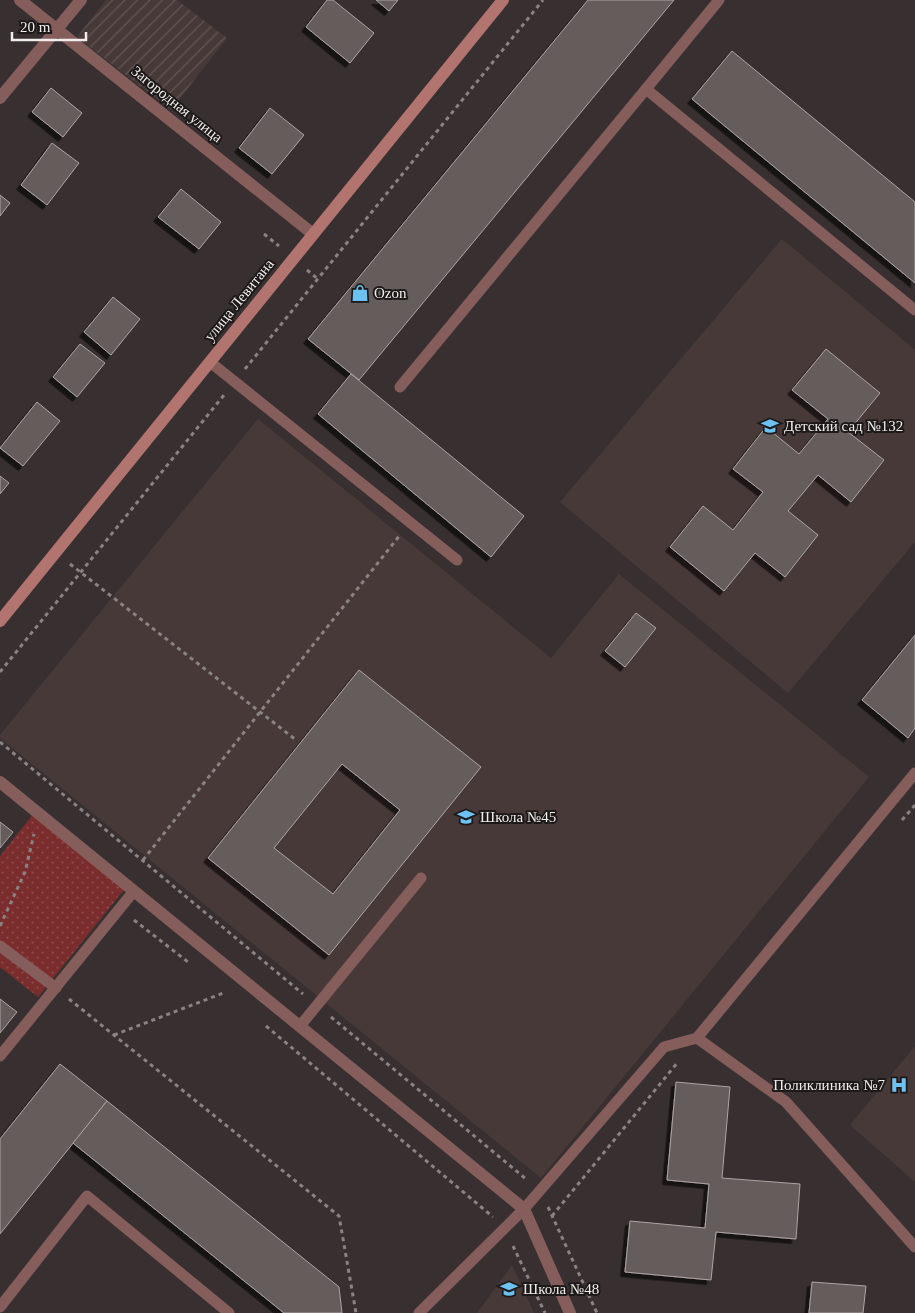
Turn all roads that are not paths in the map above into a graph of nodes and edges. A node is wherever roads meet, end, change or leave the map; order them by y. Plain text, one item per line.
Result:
1 (20, 0) edge
2 (81, 0) edge
3 (503, 0) edge
4 (719, 0) edge
5 (57, 29) junction
6 (646, 89) junction
7 (0, 98) edge
8 (313, 234) junction
9 (915, 310) edge
10 (210, 362) junction
11 (400, 387) dead end
12 (457, 560) dead end
13 (0, 621) edge
14 (915, 773) edge
15 (0, 782) edge
16 (421, 878) dead end
17 (134, 891) junction
18 (0, 946) edge
19 (56, 988) junction
20 (300, 1026) junction
21 (697, 1038) junction
22 (0, 1056) edge
23 (524, 1209) junction
24 (915, 1247) edge
25 (0, 1307) edge
26 (229, 1313) edge
27 (419, 1313) edge
28 (570, 1313) edge

1 - 5 street, Загородная улица
2 - 5 street
3 - 8 main road, улица Левитана
4 - 6 lane
5 - 7 street
5 - 8 street, Загородная улица
6 - 9 lane
6 - 11 lane
8 - 10 main road, улица Левитана
10 - 12 lane
10 - 13 main road, улица Левитана
14 - 21 lane
15 - 17 street
16 - 20 lane
17 - 19 lane
17 - 20 street
18 - 19 lane
19 - 22 lane
20 - 23 street
21 - 23 lane
21 - 24 lane
23 - 27 lane
23 - 28 street
25 - 26 lane

